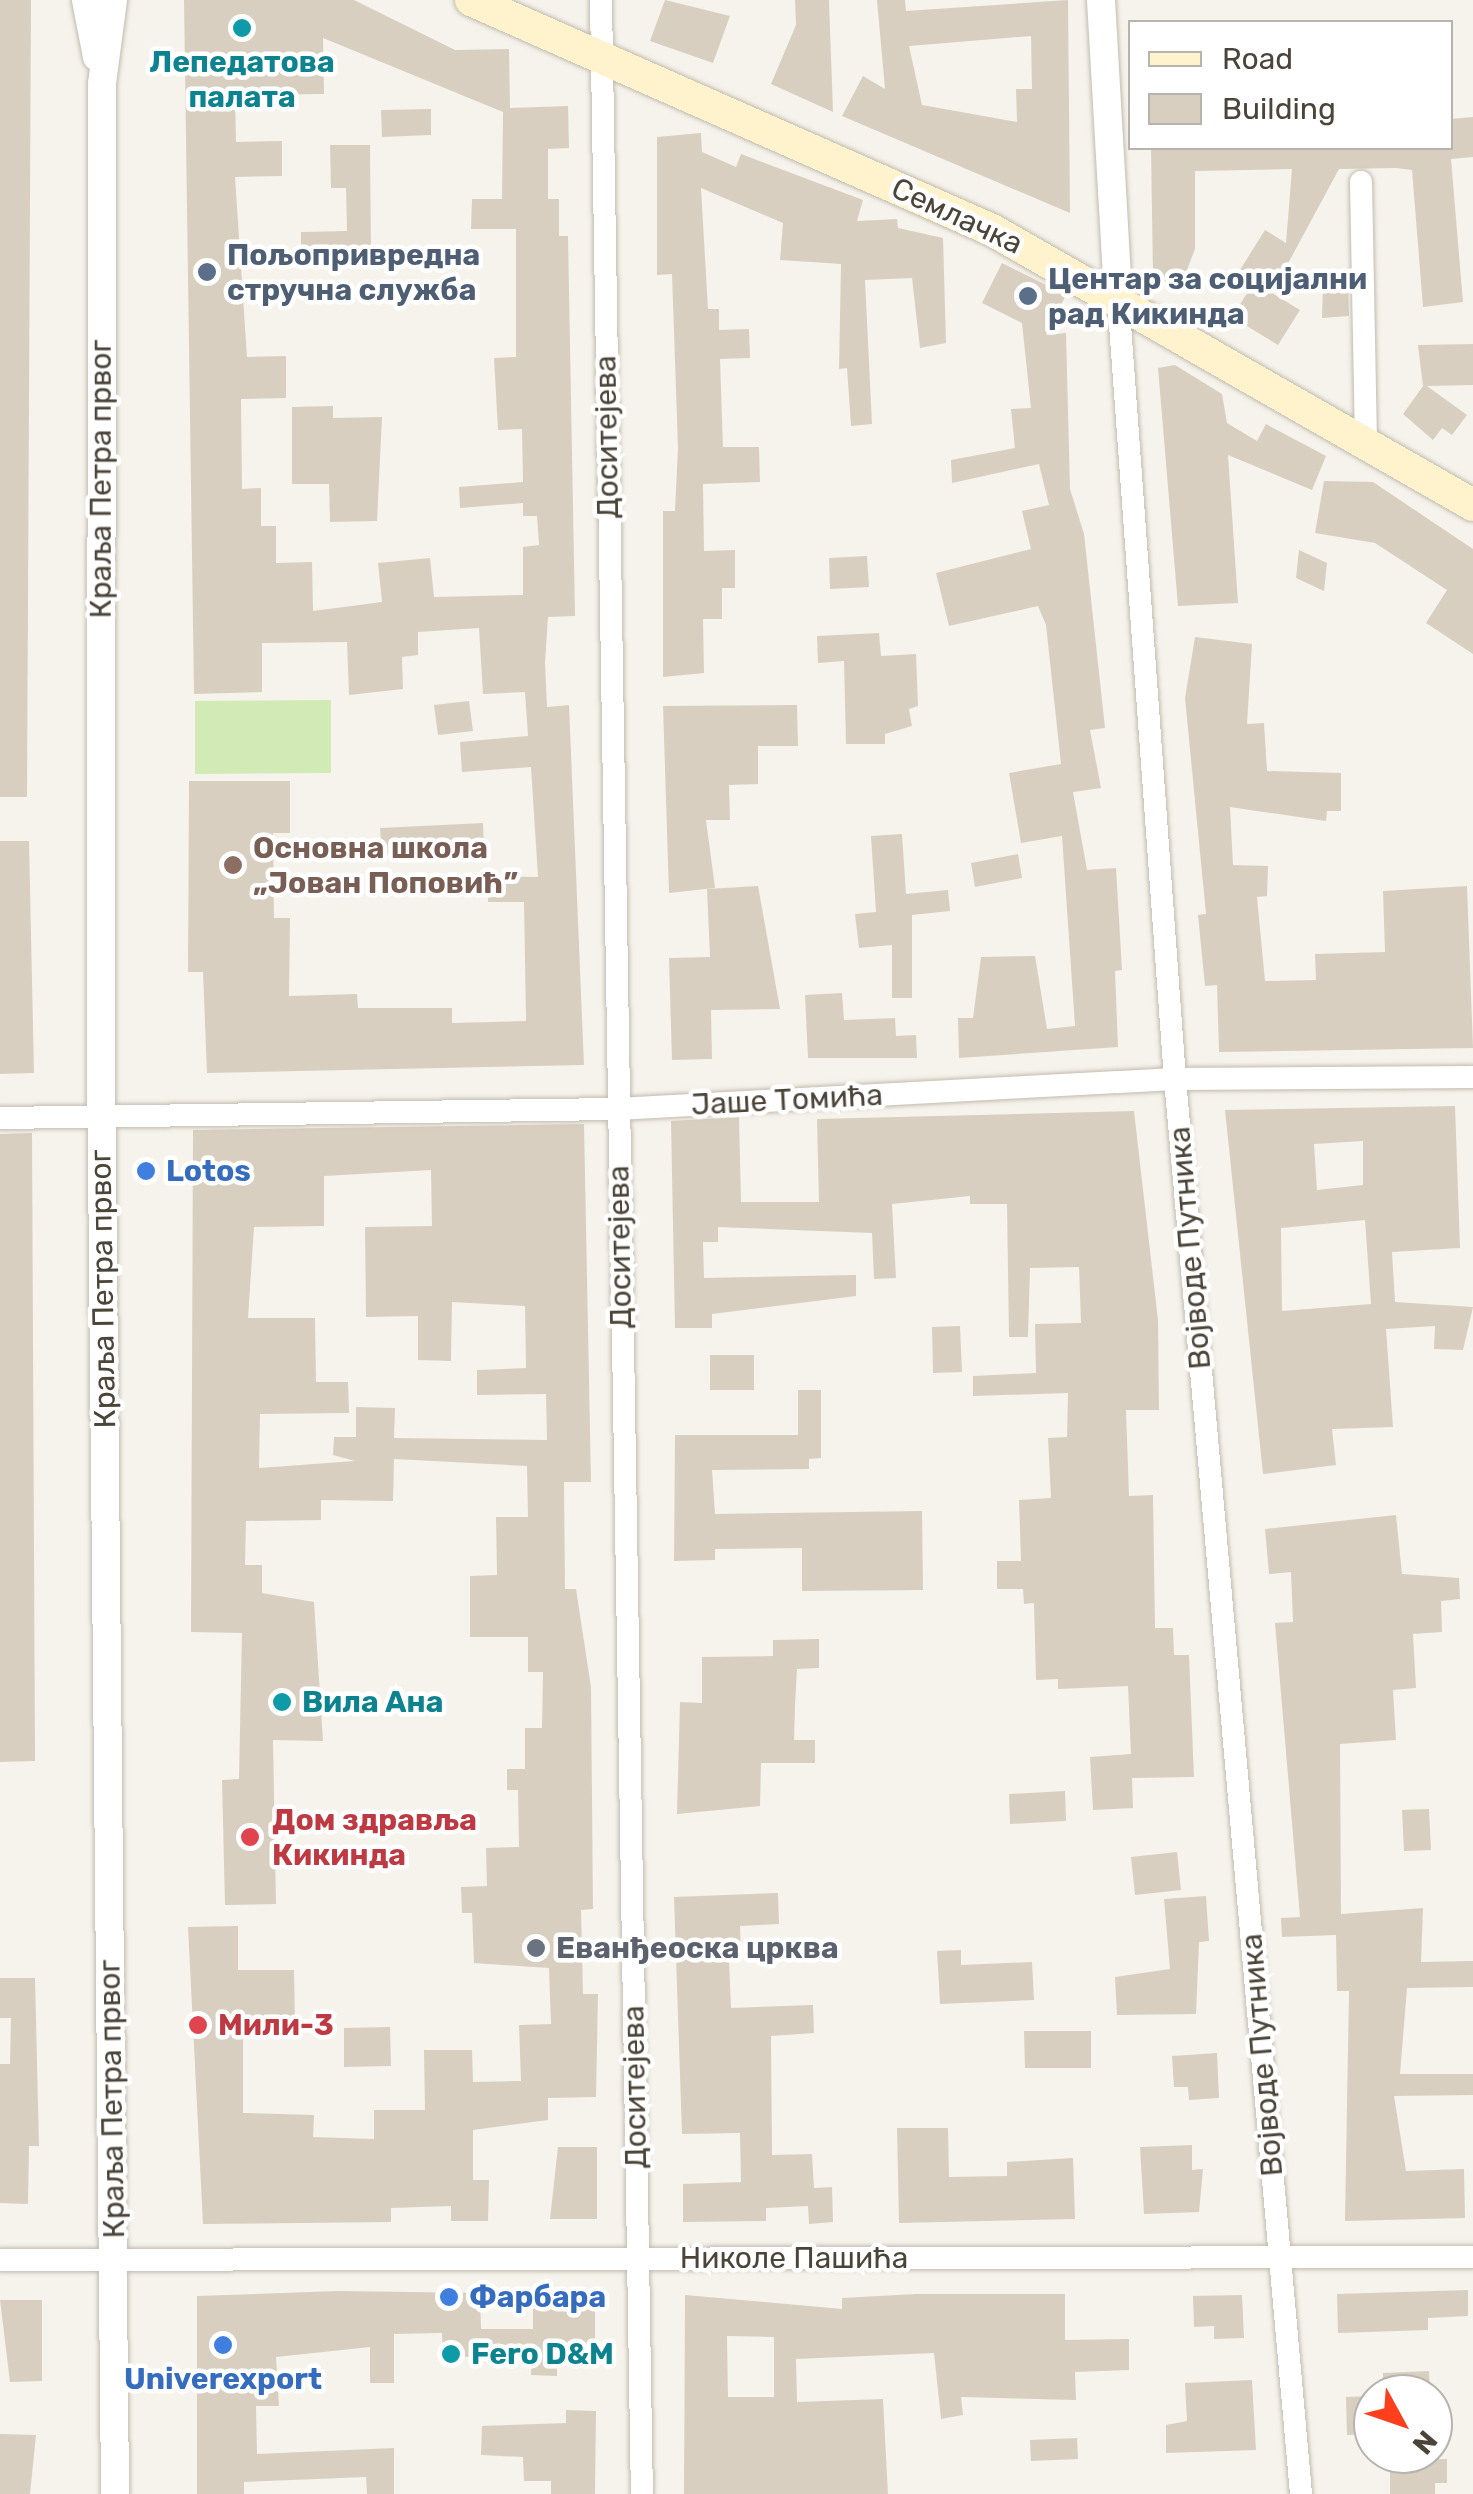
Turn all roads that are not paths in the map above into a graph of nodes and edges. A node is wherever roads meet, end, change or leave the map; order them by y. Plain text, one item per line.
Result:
1 (86, 0) edge
2 (113, 0) edge
3 (471, 0) edge
4 (601, 0) edge
5 (1102, 0) edge
6 (602, 58) junction
7 (102, 84) junction
8 (1361, 182) dead end
9 (1118, 297) junction
10 (1366, 438) junction
11 (1473, 505) edge
12 (1473, 1077) edge
13 (1175, 1079) junction
14 (618, 1109) junction
15 (102, 1117) junction
16 (0, 1118) edge
17 (1473, 2257) edge
18 (639, 2258) junction
19 (1280, 2258) junction
20 (114, 2259) junction
21 (0, 2260) edge
22 (115, 2494) edge
23 (642, 2494) edge
24 (1301, 2494) edge

1 - 7 street, Краља Петра првог
2 - 7 street, Краља Петра првог
3 - 6 main road, Семлачка
4 - 6 street, Доситејева
5 - 9 street, Војводе Путника
6 - 9 main road, Семлачка
6 - 14 street, Доситејева
7 - 15 street, Краља Петра првог
8 - 10 street
9 - 10 main road, Семлачка
9 - 13 street, Војводе Путника
10 - 11 main road, Семлачка
12 - 13 street, Јаше Томића
13 - 14 street, Јаше Томића
13 - 19 street, Војводе Путника
14 - 15 street, Јаше Томића
14 - 18 street, Доситејева
15 - 16 street, Јаше Томића
15 - 20 street, Краља Петра првог
17 - 19 street, Николе Пашића
18 - 19 street, Николе Пашића
18 - 20 street, Николе Пашића
18 - 23 street, Доситејева
19 - 24 street, Војводе Путника
20 - 21 street, Николе Пашића
20 - 22 street, Краља Петра првог

